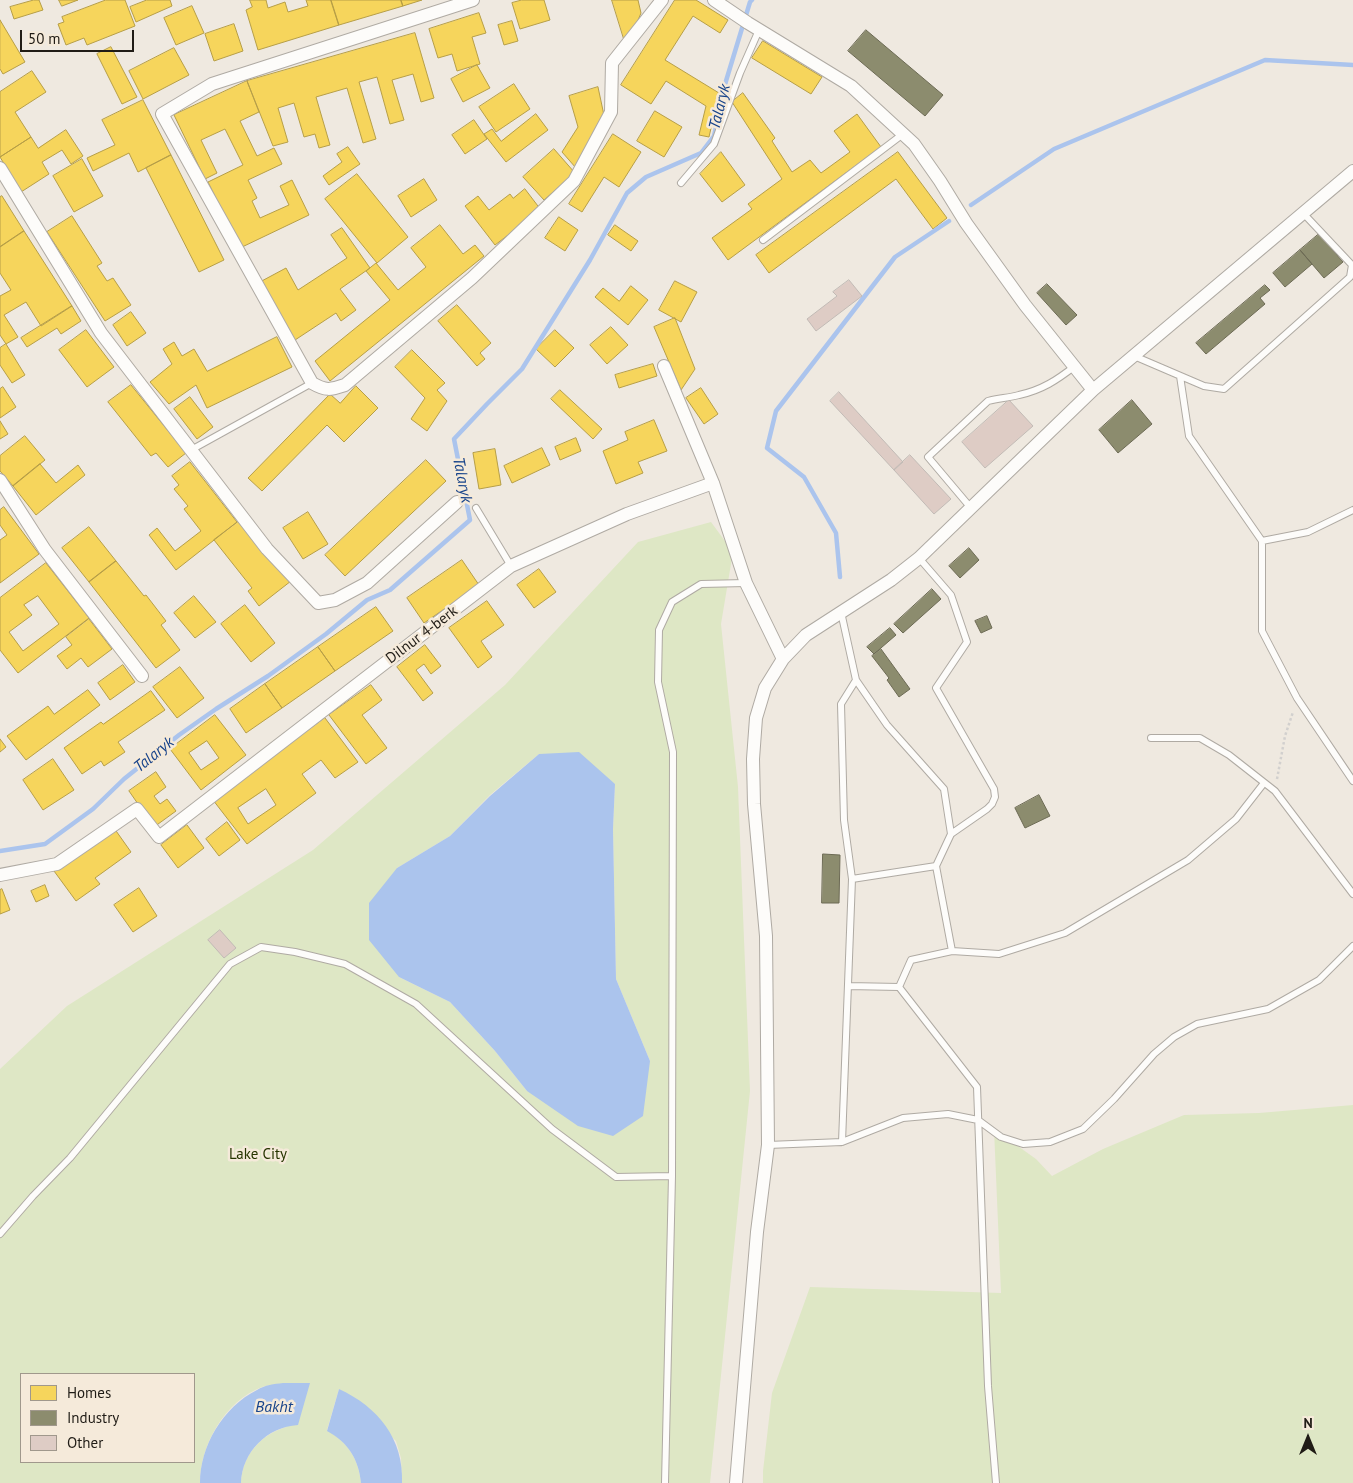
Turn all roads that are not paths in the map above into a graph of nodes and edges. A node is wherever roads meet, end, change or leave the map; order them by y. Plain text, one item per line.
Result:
1 (473, 0) edge
2 (662, 0) edge
3 (714, 0) edge
4 (748, 23) junction
5 (903, 134) junction
6 (0, 168) edge
7 (1353, 171) edge
8 (681, 183) dead end
9 (1303, 213) junction
10 (763, 240) dead end
11 (1133, 356) junction
12 (664, 366) dead end
13 (1075, 366) junction
14 (1180, 376) junction
15 (312, 383) junction
16 (1093, 390) junction
17 (191, 450) junction
18 (0, 480) edge
19 (713, 483) junction
20 (457, 502) dead end
21 (476, 508) dead end
22 (971, 508) junction
23 (1353, 510) edge
24 (1262, 541) junction
25 (919, 558) junction
26 (511, 566) junction
27 (746, 583) junction
28 (841, 612) junction
29 (782, 659) junction
30 (142, 676) dead end
31 (856, 680) junction
32 (1151, 738) dead end
33 (1353, 781) edge
34 (1264, 783) junction
35 (951, 834) junction
36 (936, 866) junction
37 (0, 875) edge
38 (852, 879) junction
39 (1353, 894) edge
40 (1353, 946) edge
41 (952, 951) junction
42 (848, 986) junction
43 (898, 987) junction
44 (978, 1120) junction
45 (842, 1142) junction
46 (768, 1145) junction
47 (672, 1176) junction
48 (0, 1234) edge
49 (665, 1483) edge
50 (736, 1483) edge
51 (996, 1483) edge

1 - 15 street
2 - 15 street
3 - 4 street
4 - 5 street
4 - 8 lane
5 - 10 lane
5 - 13 street
6 - 17 street
7 - 9 street
9 - 11 street
9 - 14 lane
11 - 14 lane
11 - 16 street
12 - 19 street
13 - 16 street
13 - 22 lane
14 - 24 lane
15 - 17 lane
16 - 22 street
17 - 20 street
18 - 30 street
19 - 26 street, Dilnur 4-berk
19 - 27 street
21 - 26 lane
22 - 25 street
23 - 24 lane
24 - 33 lane
25 - 28 street
25 - 35 lane
26 - 37 street, Dilnur 4-berk
27 - 29 street
27 - 47 lane
28 - 29 street
28 - 31 lane
29 - 46 street
31 - 35 lane
31 - 38 lane
32 - 34 lane
34 - 39 lane
34 - 41 lane
35 - 36 lane
36 - 38 lane
36 - 41 lane
38 - 42 lane
40 - 44 lane
41 - 43 lane
42 - 43 lane
42 - 45 lane
43 - 44 lane
44 - 45 lane
44 - 51 lane
45 - 46 lane
46 - 50 street
47 - 48 lane
47 - 49 lane

